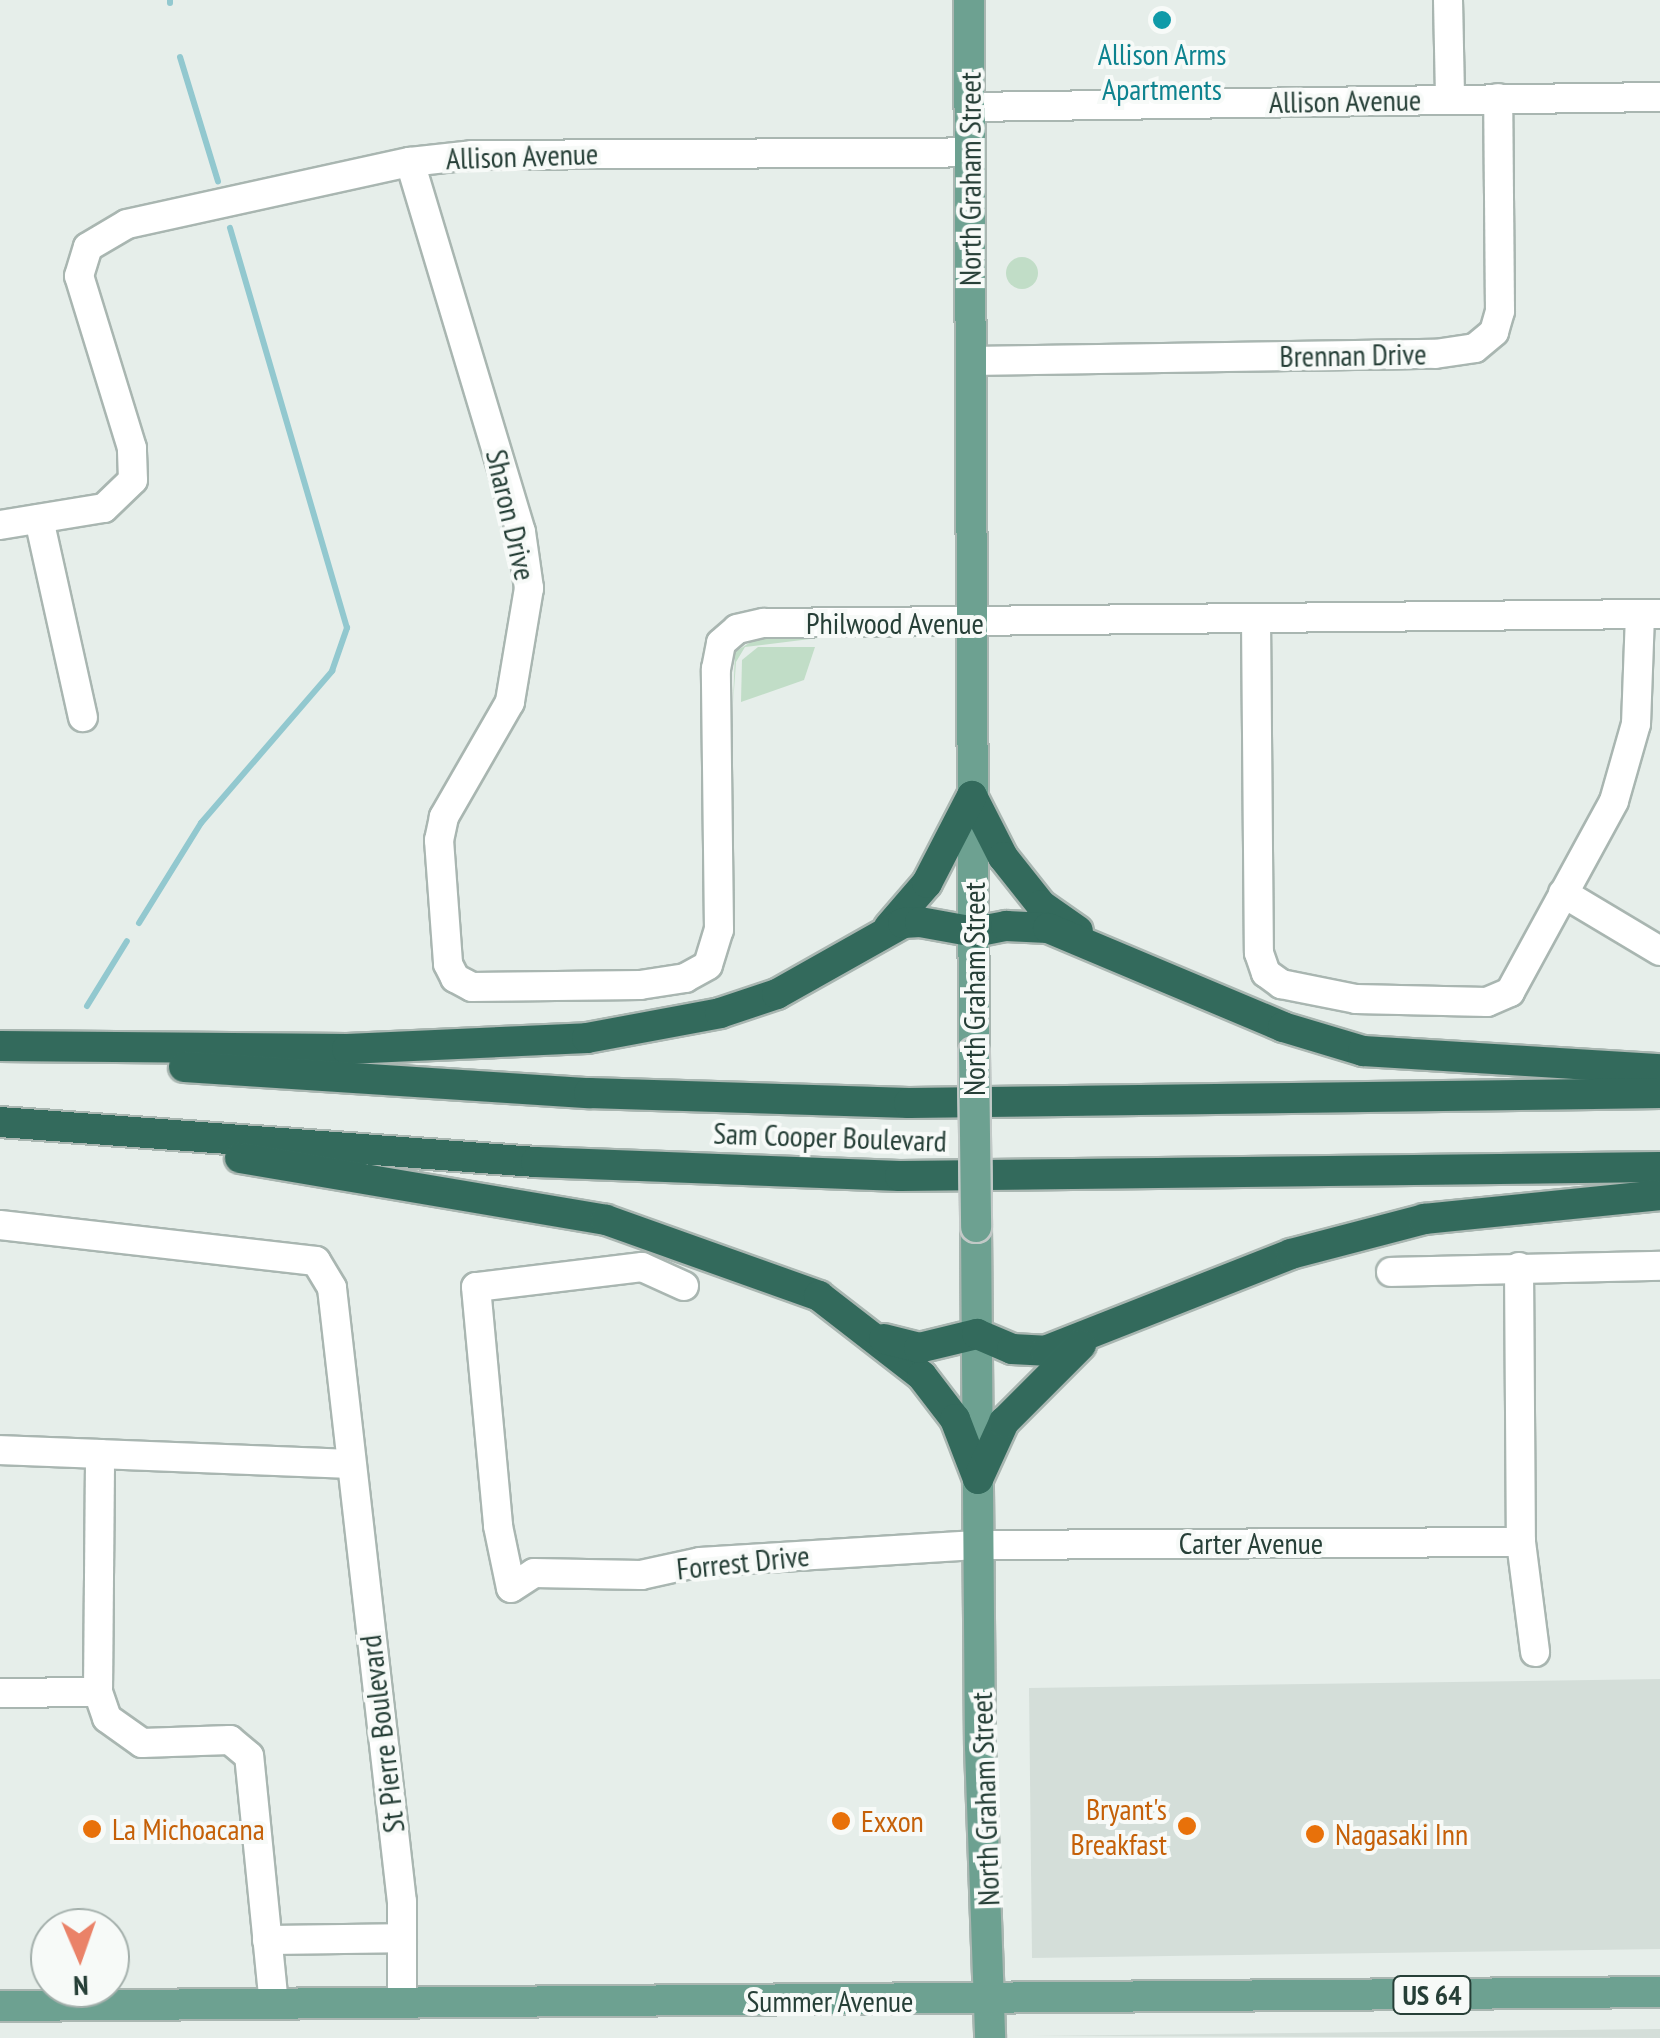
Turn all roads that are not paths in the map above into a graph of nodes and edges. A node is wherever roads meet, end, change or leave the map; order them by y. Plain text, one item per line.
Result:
1 (970, 0) edge
2 (1448, 0) edge
3 (1660, 97) edge
4 (1498, 98) junction
5 (1450, 99) junction
6 (969, 108) junction
7 (969, 152) junction
8 (410, 162) junction
9 (971, 361) junction
10 (38, 520) junction
11 (0, 526) edge
12 (1650, 614) edge
13 (1256, 619) junction
14 (973, 624) junction
15 (83, 717) dead end
16 (972, 796) junction
17 (1563, 894) junction
18 (974, 932) junction
19 (871, 944) junction
20 (1100, 948) junction
21 (1660, 951) edge
22 (454, 978) joint
23 (0, 1046) edge
24 (0, 1055) edge
25 (1660, 1069) edge
26 (1660, 1093) edge
27 (0, 1124) edge
28 (1660, 1167) edge
29 (1660, 1195) edge
30 (0, 1225) edge
31 (1660, 1266) edge
32 (1519, 1268) junction
33 (1392, 1272) dead end
34 (684, 1286) dead end
35 (1098, 1331) junction
36 (977, 1334) junction
37 (881, 1338) junction
38 (0, 1450) edge
39 (100, 1454) junction
40 (350, 1464) junction
41 (978, 1480) junction
42 (1521, 1542) junction
43 (980, 1545) junction
44 (1536, 1652) dead end
45 (98, 1692) junction
46 (0, 1693) edge
47 (266, 1926) junction
48 (402, 1938) junction
49 (1660, 1992) edge
50 (989, 2000) junction
51 (402, 2004) junction
52 (274, 2005) junction
53 (0, 2006) edge
54 (990, 2038) edge

1 - 6 main road, North Graham Street
2 - 5 street
3 - 4 street, Allison Avenue
4 - 5 street, Allison Avenue
4 - 9 street, Brennan Drive
5 - 6 street, Allison Avenue
6 - 7 main road, North Graham Street
7 - 8 street, Allison Avenue
7 - 9 main road, North Graham Street
8 - 10 street, Allison Avenue
8 - 22 street, Sharon Drive
9 - 14 main road, North Graham Street
10 - 11 street
10 - 15 street
12 - 13 street, Philwood Avenue
12 - 17 street
13 - 14 street, Philwood Avenue
13 - 17 street
14 - 16 main road, North Graham Street
14 - 22 street, Philwood Avenue
16 - 18 main road, North Graham Street
16 - 19 highway
16 - 20 highway
17 - 21 street
18 - 19 highway
18 - 20 highway
18 - 36 main road, North Graham Street, bridge
19 - 23 highway
20 - 25 highway
24 - 26 highway, Sam Cooper Boulevard
27 - 28 highway, Sam Cooper Boulevard
27 - 37 highway
29 - 35 highway
30 - 40 street, St Pierre Boulevard
31 - 32 street
32 - 33 street
32 - 42 street
34 - 43 street, Forrest Drive
35 - 36 highway
35 - 41 highway
36 - 37 highway
36 - 41 main road, North Graham Street
37 - 41 highway
38 - 39 street
39 - 40 street
39 - 45 street
40 - 48 street, St Pierre Boulevard
41 - 43 main road, North Graham Street
42 - 43 street, Carter Avenue
42 - 44 street
43 - 50 main road, North Graham Street
45 - 46 street
45 - 47 street
47 - 48 street
47 - 52 street
48 - 51 street, St Pierre Boulevard
49 - 50 main road, Summer Avenue / US 64
50 - 51 main road, Summer Avenue / US 64
50 - 54 main road, North Graham Street
51 - 52 main road, Summer Avenue / US 64
52 - 53 main road, Summer Avenue / US 64

